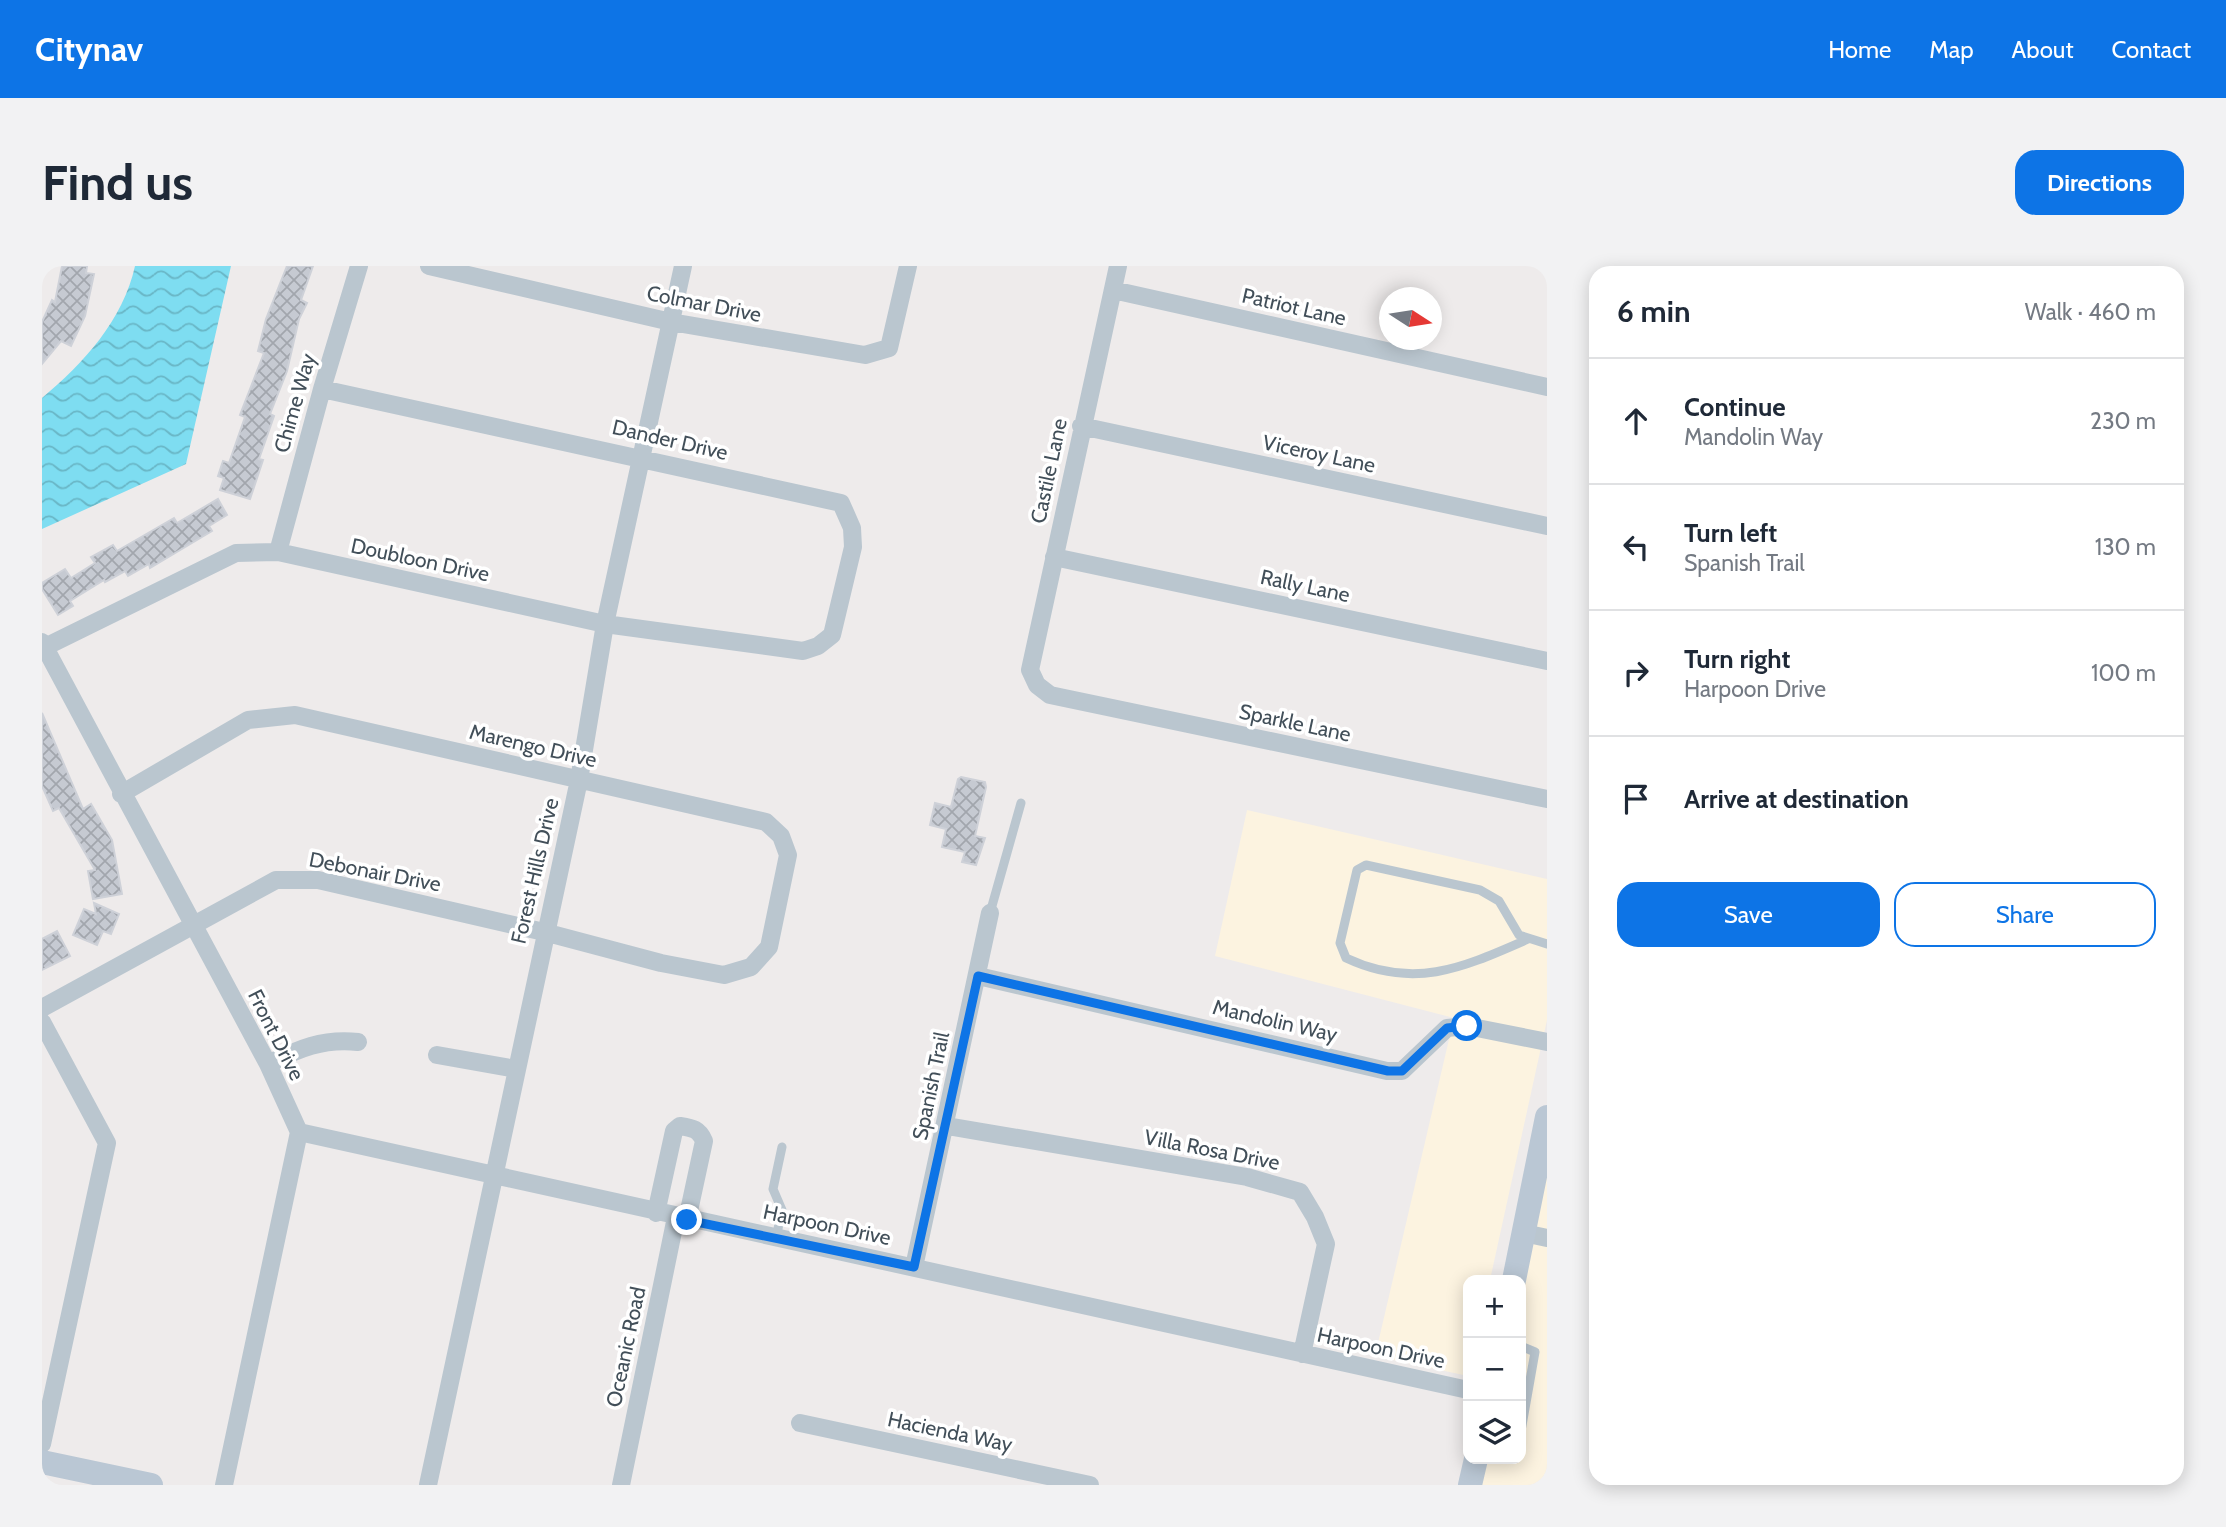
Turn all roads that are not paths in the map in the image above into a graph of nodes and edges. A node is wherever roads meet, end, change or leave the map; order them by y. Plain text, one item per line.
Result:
1 (359, 266) edge
2 (429, 266) edge
3 (683, 266) edge
4 (908, 266) edge
5 (1118, 266) edge
6 (1113, 290) junction
7 (671, 322) junction
8 (1547, 387) edge
9 (321, 388) junction
10 (1081, 426) junction
11 (642, 457) junction
12 (1547, 526) edge
13 (278, 552) junction
14 (1054, 557) junction
15 (605, 624) junction
16 (44, 645) edge
17 (803, 651) joint
18 (1547, 661) edge
19 (1037, 685) joint
20 (579, 780) junction
21 (121, 794) junction
22 (1547, 799) edge
23 (1021, 803) dead end
24 (990, 913) joint
25 (191, 924) junction
26 (544, 932) junction
27 (1526, 940) junction
28 (1547, 944) edge
29 (724, 975) joint
30 (978, 976) junction
31 (42, 1008) edge
32 (42, 1022) edge
33 (358, 1042) dead end
34 (1547, 1042) edge
35 (438, 1055) dead end
36 (268, 1064) junction
37 (516, 1069) junction
38 (1547, 1117) edge
39 (947, 1126) junction
40 (299, 1132) junction
41 (782, 1147) dead end
42 (493, 1175) junction
43 (656, 1213) junction
44 (682, 1218) junction
45 (1535, 1236) edge
46 (776, 1238) junction
47 (914, 1267) junction
48 (1516, 1275) edge
49 (1526, 1348) edge
50 (1302, 1354) junction
51 (1463, 1389) edge
52 (1526, 1403) edge
53 (800, 1423) dead end
54 (42, 1444) edge
55 (42, 1462) edge
56 (1475, 1464) edge
57 (151, 1485) edge
58 (224, 1485) edge
59 (428, 1485) edge
60 (621, 1485) edge
61 (1090, 1485) edge
62 (1470, 1485) edge

1 - 9 street, Chime Way
2 - 7 street, Colmar Drive
3 - 7 street, Forest Hills Drive
4 - 7 street, Colmar Drive
5 - 6 street, Castile Lane
6 - 8 street, Patriot Lane
6 - 10 street, Castile Lane
7 - 11 street, Forest Hills Drive
9 - 11 street, Dander Drive
9 - 13 street, Chime Way
10 - 12 street, Viceroy Lane
10 - 14 street, Castile Lane
11 - 15 street, Forest Hills Drive
11 - 17 street, Dander Drive
13 - 15 street, Doubloon Drive
13 - 16 street, Doubloon Drive
14 - 18 street, Rally Lane
14 - 19 street, Castile Lane
15 - 17 street, Doubloon Drive
15 - 20 street, Forest Hills Drive
16 - 21 street, Front Drive
19 - 22 street, Sparkle Lane
20 - 21 street, Marengo Drive
20 - 26 street, Forest Hills Drive
20 - 29 street, Marengo Drive
21 - 25 street, Front Drive
23 - 24 lane
24 - 30 street, Spanish Trail
25 - 26 street, Debonair Drive
25 - 31 street, Debonair Drive
25 - 36 street, Front Drive
26 - 29 street, Debonair Drive
26 - 37 street, Forest Hills Drive
27 - 27 lane
27 - 28 lane
30 - 34 street, Mandolin Way
30 - 39 street, Spanish Trail
32 - 54 street
33 - 36 street
35 - 37 street
36 - 40 street, Front Drive
37 - 42 street, Forest Hills Drive
38 - 45 street
39 - 47 street, Spanish Trail
39 - 50 street, Villa Rosa Drive
40 - 42 street, Harpoon Drive
40 - 58 street
41 - 46 lane
42 - 43 street, Harpoon Drive
42 - 59 street, Forest Hills Drive
43 - 44 street, Harpoon Drive
43 - 44 street, Oceanic Road
44 - 46 street, Harpoon Drive
44 - 60 street, Oceanic Road
45 - 48 street
46 - 47 street, Harpoon Drive
47 - 50 street, Harpoon Drive
49 - 52 lane
50 - 51 street, Harpoon Drive
53 - 61 street, Hacienda Way
55 - 57 street
56 - 62 street

